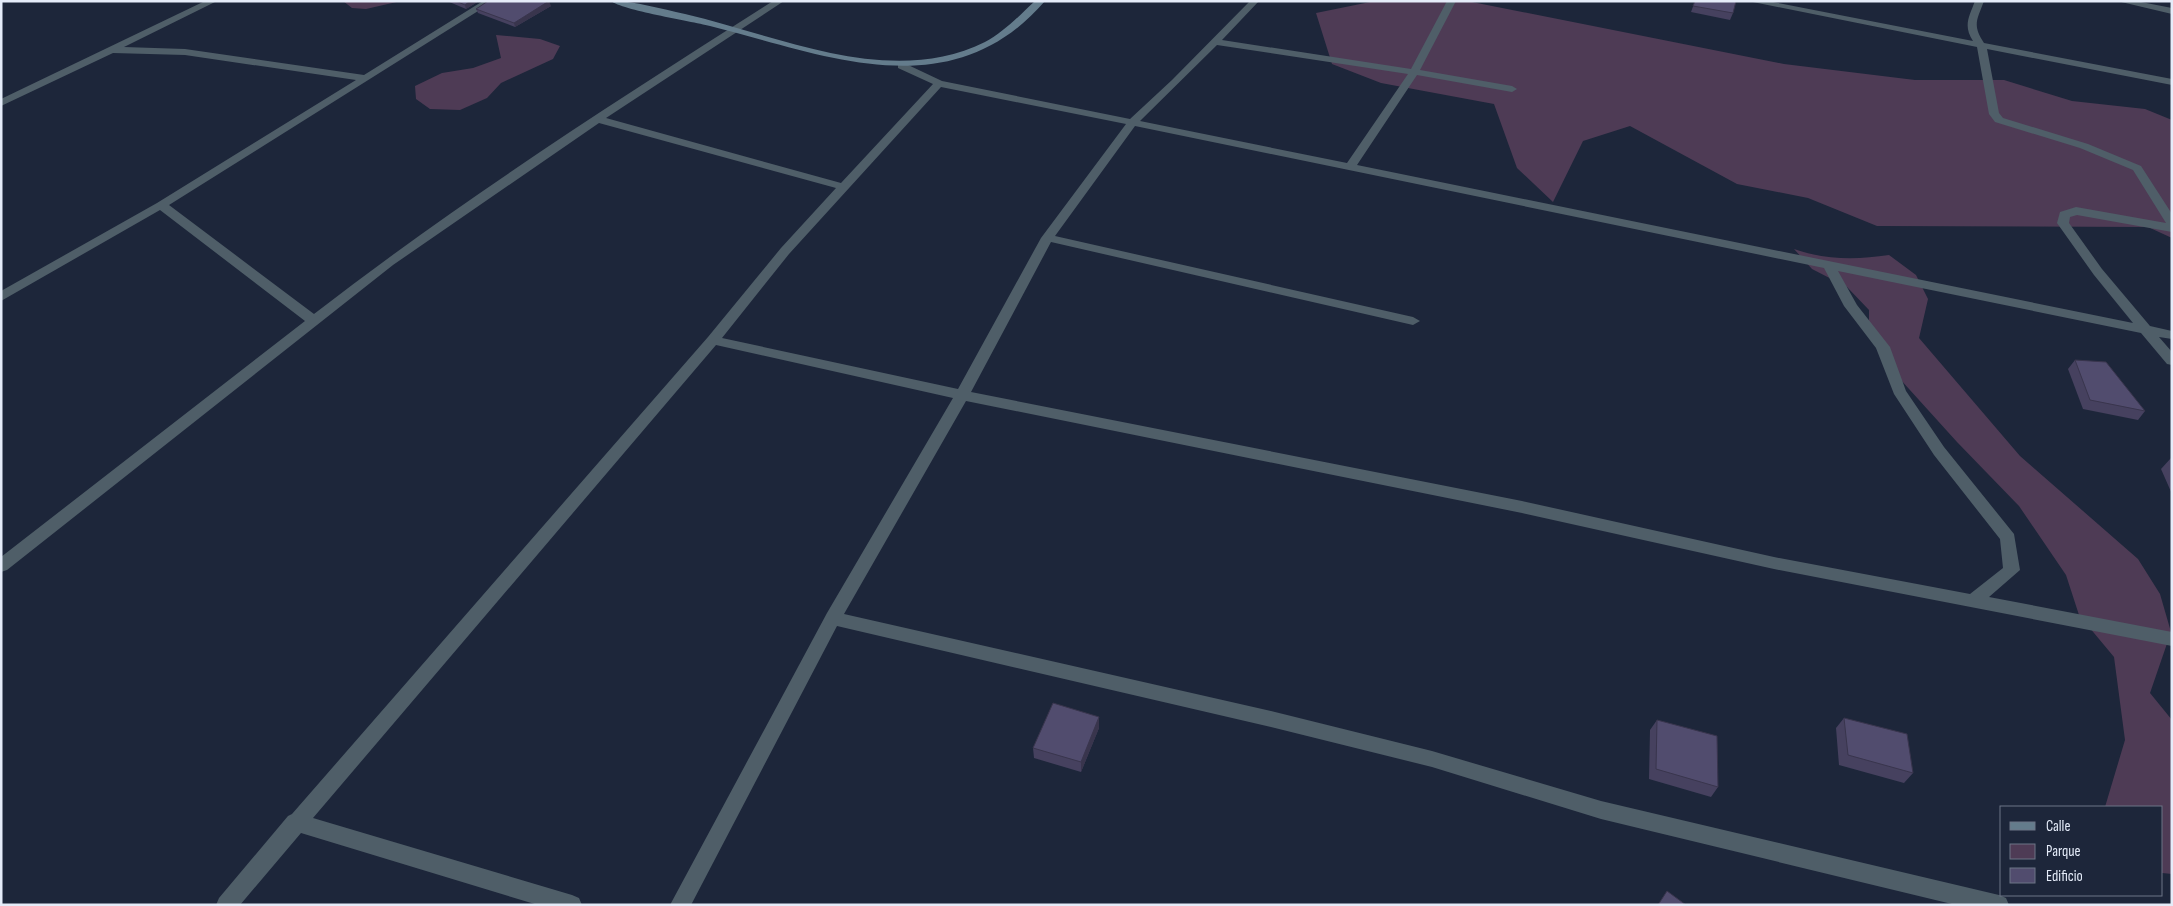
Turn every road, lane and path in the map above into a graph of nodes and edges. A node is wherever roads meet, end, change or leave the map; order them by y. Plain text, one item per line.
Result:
1 (213, 1) edge
2 (490, 1) edge
3 (616, 1) edge
4 (780, 1) edge
5 (1041, 1) edge
6 (1255, 1) edge
7 (1452, 1) edge
8 (1752, 1) edge
9 (1980, 1) edge
10 (2121, 1) edge
11 (2172, 11) edge
12 (735, 29) junction
13 (1214, 42) junction
14 (1981, 45) junction
15 (114, 50) junction
16 (902, 66) junction
17 (1414, 72) junction
18 (365, 78) junction
19 (2172, 82) edge
20 (939, 83) junction
21 (1512, 89) dead end
22 (1, 103) edge
23 (598, 119) junction
24 (1134, 122) junction
25 (1351, 166) junction
26 (844, 187) junction
27 (161, 205) junction
28 (2172, 226) edge
29 (1047, 238) junction
30 (1828, 264) junction
31 (1, 297) edge
32 (314, 321) junction
33 (1413, 321) dead end
34 (2145, 329) junction
35 (2172, 334) edge
36 (713, 340) junction
37 (2172, 361) edge
38 (962, 395) junction
39 (1, 566) edge
40 (1973, 601) junction
41 (833, 618) junction
42 (2172, 639) edge
43 (296, 822) junction
44 (226, 905) edge
45 (572, 905) edge
46 (680, 905) edge
47 (1999, 905) edge

1 - 15 street
2 - 18 street
3 - 12 street
4 - 12 street
5 - 16 street
6 - 13 street
7 - 17 street
8 - 14 street
9 - 14 street
10 - 11 street
12 - 16 street
12 - 23 street
13 - 17 street
13 - 24 street
14 - 19 street
14 - 28 street
15 - 18 street
15 - 22 street
16 - 20 street
17 - 21 street
17 - 25 street
18 - 27 street
20 - 24 street
20 - 26 street
23 - 26 street
23 - 32 street
24 - 25 street
24 - 29 street
25 - 30 street
26 - 36 street
27 - 31 street
27 - 32 street
28 - 34 street
29 - 33 street
29 - 38 street
30 - 34 street
30 - 40 street
32 - 39 street
34 - 35 street
34 - 37 street
36 - 38 street
36 - 43 street
38 - 40 street
38 - 41 street
40 - 42 street
41 - 46 street
41 - 47 street
43 - 44 street
43 - 45 street

